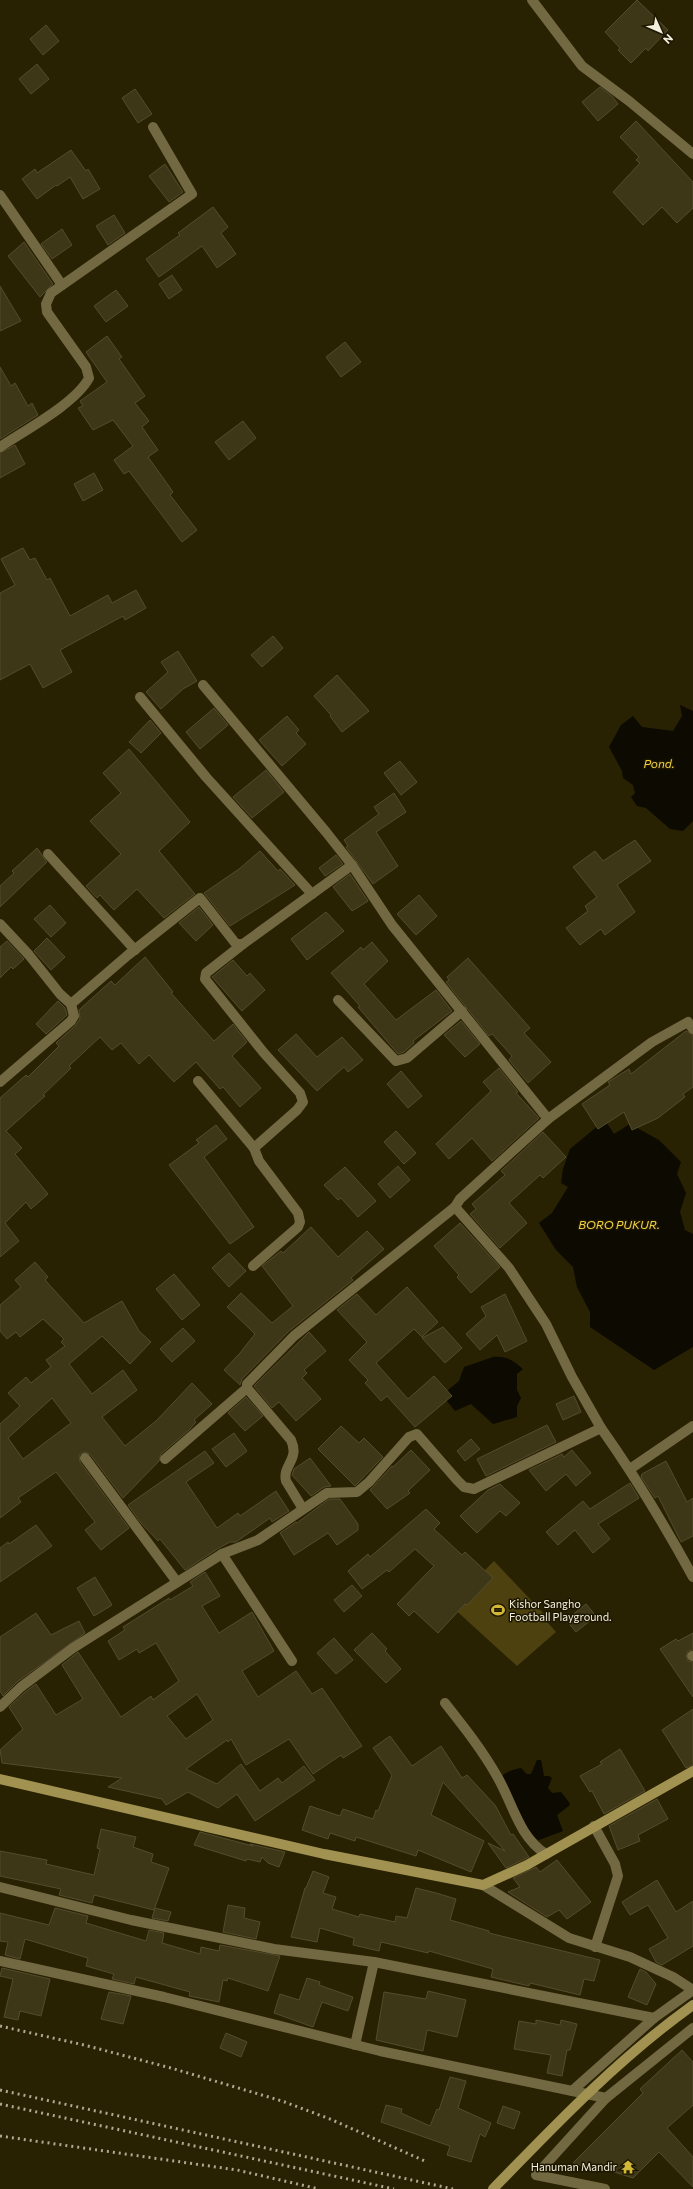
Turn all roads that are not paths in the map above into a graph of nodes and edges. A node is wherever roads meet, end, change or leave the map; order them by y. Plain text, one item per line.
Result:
1 (532, 0) edge
2 (153, 127) dead end
3 (693, 154) edge
4 (0, 195) edge
5 (62, 285) junction
6 (0, 447) edge
7 (203, 685) dead end
8 (140, 697) dead end
9 (48, 854) dead end
10 (352, 865) junction
11 (312, 894) junction
12 (0, 924) edge
13 (243, 944) junction
14 (135, 950) junction
15 (338, 1000) dead end
16 (71, 1004) junction
17 (462, 1011) junction
18 (693, 1029) edge
19 (198, 1081) dead end
20 (0, 1082) edge
21 (548, 1118) junction
22 (254, 1148) junction
23 (455, 1207) junction
24 (253, 1266) dead end
25 (247, 1388) junction
26 (693, 1426) edge
27 (602, 1428) junction
28 (85, 1458) dead end
29 (166, 1459) dead end
30 (630, 1469) junction
31 (303, 1509) junction
32 (222, 1554) junction
33 (693, 1577) edge
34 (177, 1582) junction
35 (292, 1661) dead end
36 (445, 1703) dead end
37 (0, 1707) edge
38 (693, 1771) edge
39 (0, 1779) edge
40 (594, 1826) junction
41 (546, 1854) junction
42 (483, 1885) junction
43 (0, 1887) edge
44 (595, 1947) junction
45 (0, 1961) edge
46 (374, 1962) junction
47 (693, 1990) edge
48 (693, 2005) edge
49 (654, 2018) junction
50 (693, 2028) edge
51 (355, 2045) junction
52 (572, 2091) junction
53 (606, 2098) junction
54 (493, 2189) edge
55 (605, 2189) edge

1 - 3 street
2 - 5 street
4 - 5 street
5 - 6 street
7 - 10 street
8 - 11 street
9 - 14 street
10 - 11 street
10 - 17 street
11 - 13 street
12 - 16 street
13 - 14 street
13 - 22 street
14 - 16 street
15 - 17 street
16 - 20 street
17 - 21 street
18 - 21 street
19 - 22 street
21 - 23 street
22 - 24 street
23 - 25 street
23 - 27 street
25 - 29 street
25 - 31 street
26 - 30 street
27 - 30 street
27 - 31 street
28 - 34 street
30 - 33 street
31 - 32 street
32 - 34 street
32 - 35 street
34 - 37 street
36 - 41 street
38 - 40 street
39 - 42 street
40 - 41 street
40 - 44 street
41 - 42 street
42 - 44 street
43 - 46 street
44 - 47 street
45 - 51 street
46 - 49 street
46 - 51 street
47 - 49 street
48 - 54 street, bridge
49 - 52 street
50 - 53 street
51 - 52 street
52 - 53 street
53 - 55 street

